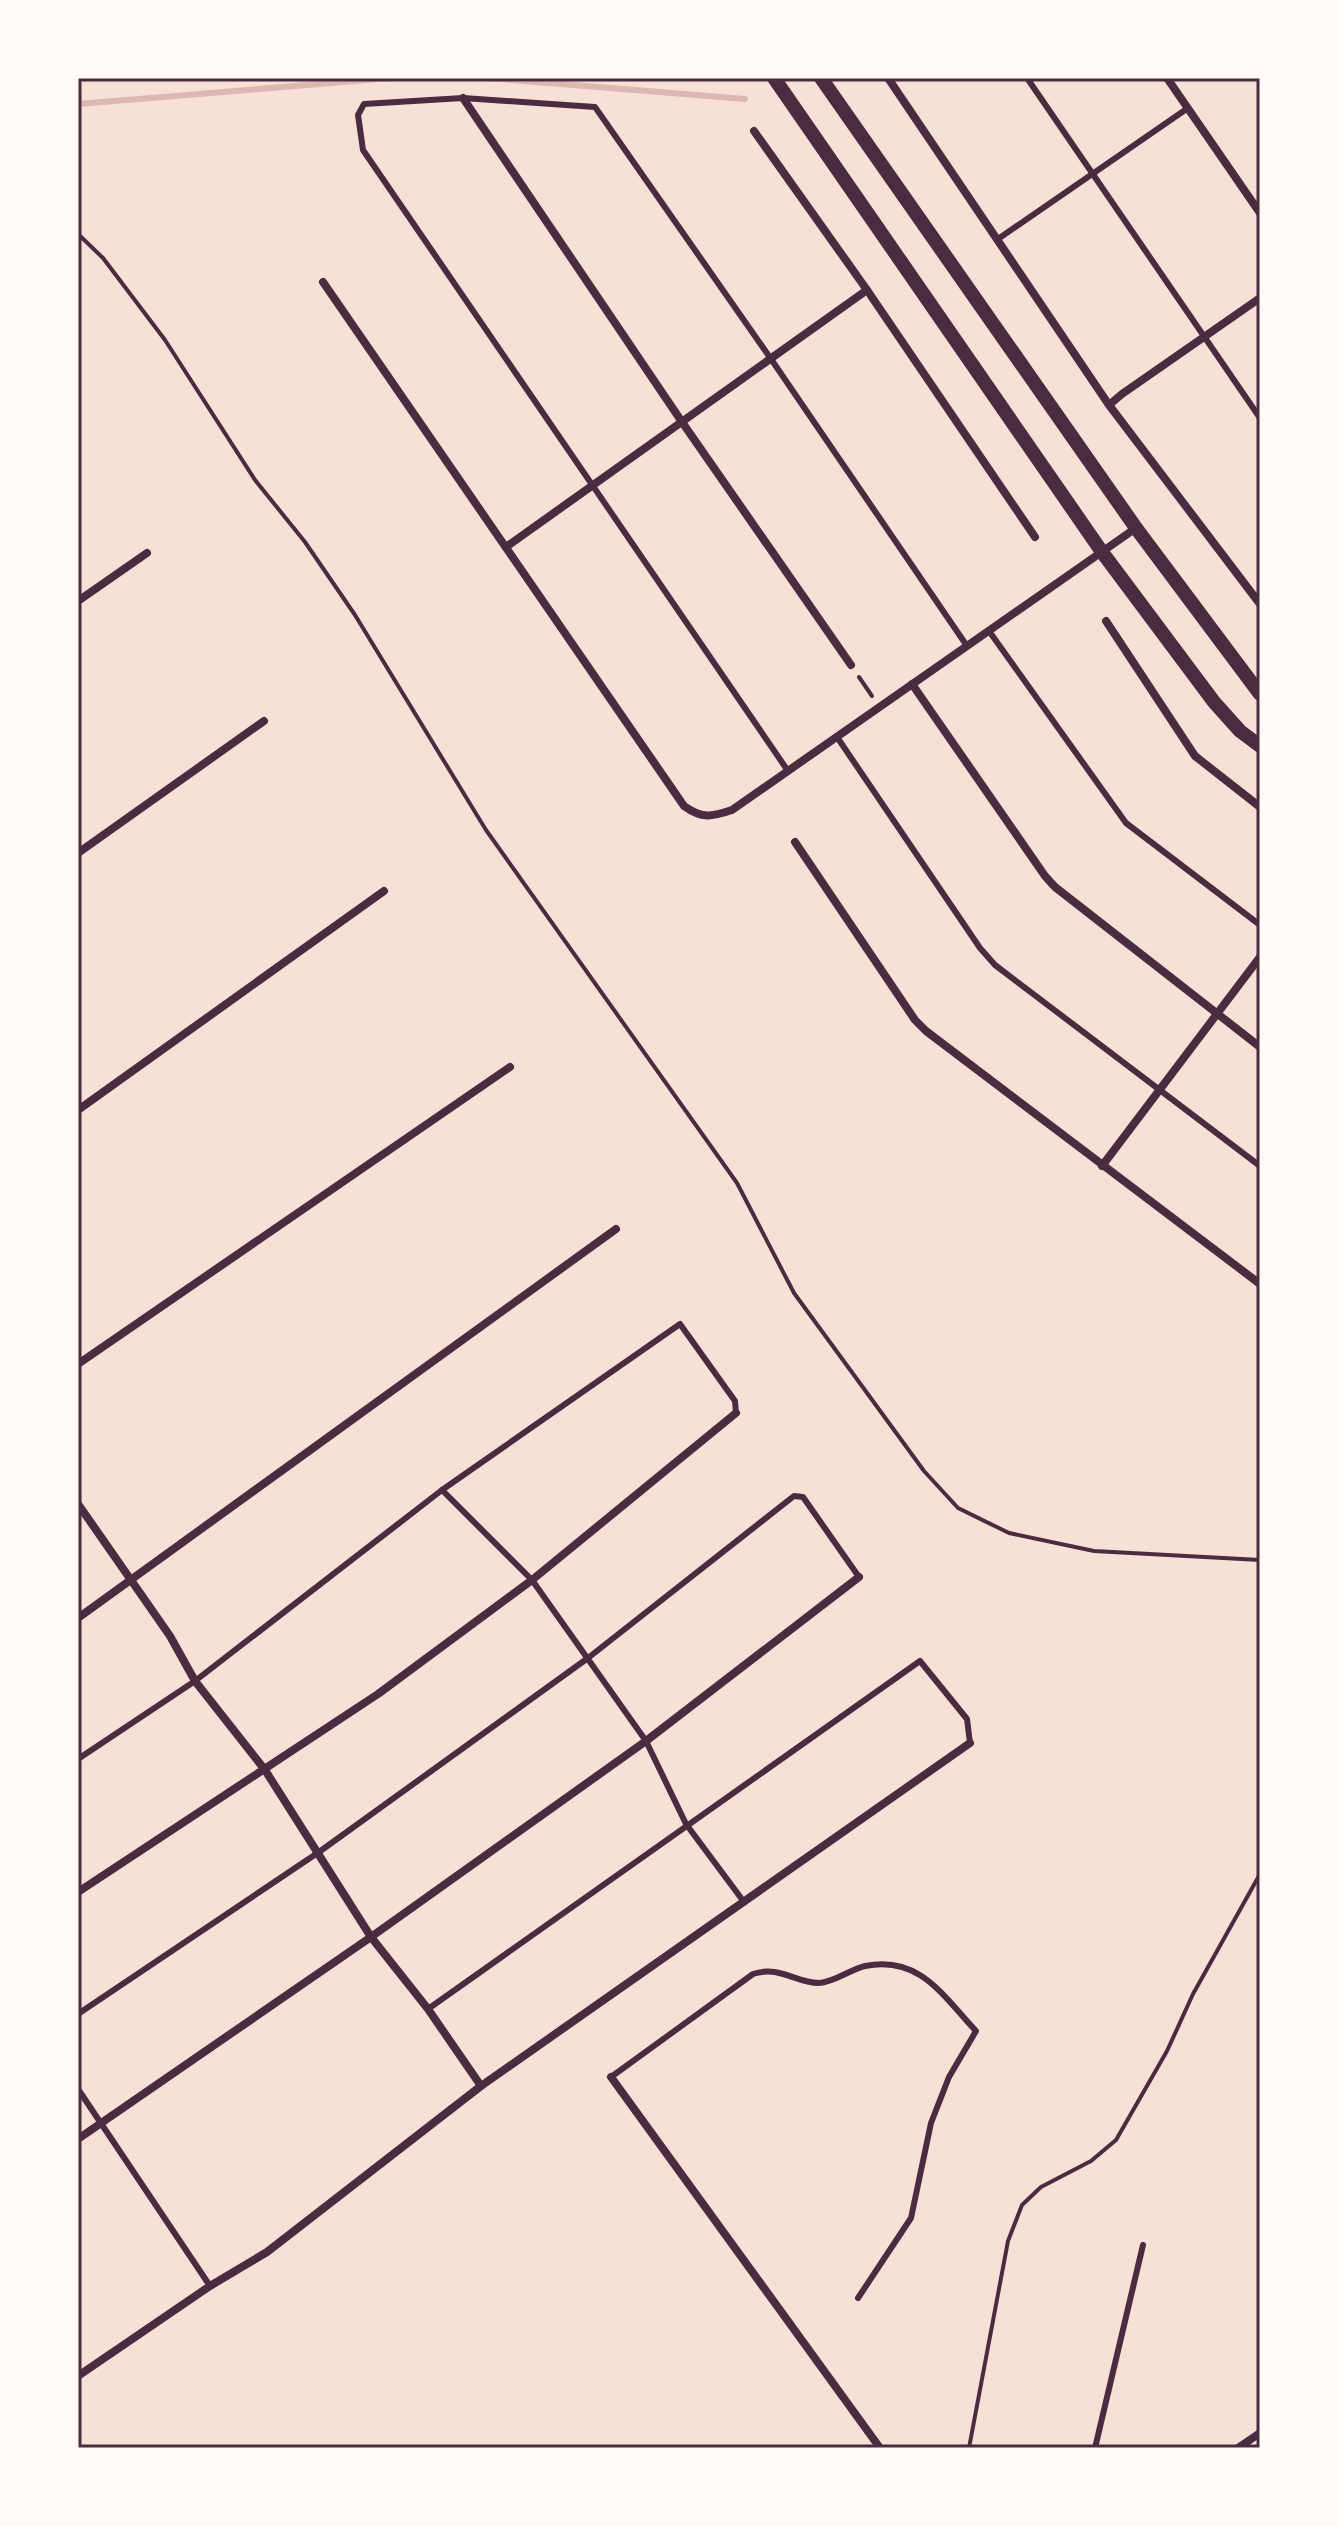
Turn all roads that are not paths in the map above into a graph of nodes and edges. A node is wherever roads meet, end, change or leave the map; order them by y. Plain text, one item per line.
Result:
1 (774, 78) edge
2 (821, 78) edge
3 (888, 78) edge
4 (1027, 78) edge
5 (1167, 78) edge
6 (463, 98) junction
7 (1188, 108) junction
8 (754, 131) dead end
9 (1093, 174) junction
10 (1260, 213) edge
11 (998, 239) junction
12 (323, 282) dead end
13 (867, 290) junction
14 (1260, 298) edge
15 (1204, 337) junction
16 (771, 359) junction
17 (1109, 405) junction
18 (1260, 418) edge
19 (682, 422) junction
20 (593, 486) junction
21 (1136, 528) junction
22 (1035, 537) dead end
23 (506, 547) junction
24 (1102, 552) junction
25 (147, 553) dead end
26 (78, 601) edge
27 (1260, 604) edge
28 (1106, 621) dead end
29 (989, 631) junction
30 (967, 646) junction
31 (851, 665) road end
32 (912, 684) junction
33 (1260, 694) edge
34 (264, 721) dead end
35 (837, 737) junction
36 (1260, 746) edge
37 (788, 771) junction
38 (1260, 807) edge
39 (795, 842) dead end
40 (78, 853) edge
41 (384, 891) dead end
42 (1260, 925) edge
43 (1260, 957) edge
44 (1218, 1015) junction
45 (1260, 1047) edge
46 (510, 1067) dead end
47 (1160, 1089) junction
48 (78, 1110) edge
49 (1102, 1166) junction
50 (1260, 1166) edge
51 (616, 1229) dead end
52 (1260, 1284) edge
53 (78, 1364) edge
54 (736, 1413) joint
55 (442, 1490) junction
56 (78, 1504) edge
57 (859, 1577) joint
58 (132, 1580) junction
59 (532, 1580) junction
60 (78, 1618) edge
61 (588, 1658) junction
62 (195, 1681) junction
63 (646, 1741) junction
64 (970, 1743) joint
65 (78, 1759) edge
66 (265, 1770) junction
67 (686, 1824) junction
68 (319, 1852) junction
69 (78, 1892) edge
70 (744, 1902) junction
71 (371, 1937) junction
72 (428, 2009) junction
73 (78, 2014) edge
74 (611, 2077) joint
75 (481, 2086) junction
76 (78, 2089) edge
77 (101, 2122) junction
78 (78, 2139) edge
79 (1143, 2245) dead end
80 (210, 2286) junction
81 (858, 2298) dead end
82 (78, 2376) edge
83 (1260, 2433) edge
84 (880, 2448) edge
85 (1095, 2448) edge
86 (1238, 2448) edge

1 - 24 street
2 - 21 street
3 - 11 street
4 - 9 lane
5 - 7 street
6 - 16 lane
6 - 19 street
6 - 20 lane
7 - 9 lane
7 - 10 street
8 - 13 street
9 - 11 lane
9 - 15 lane
11 - 17 street
12 - 23 street
13 - 16 street
13 - 22 street
14 - 15 street
15 - 17 street
15 - 18 lane
16 - 19 street
16 - 30 lane
17 - 27 street
19 - 20 street
19 - 31 street
20 - 23 street
20 - 37 lane
21 - 24 street
21 - 33 street
23 - 37 street
24 - 29 street
24 - 36 street
25 - 26 street
28 - 38 street
29 - 30 street
29 - 42 lane
30 - 32 street
32 - 35 street
32 - 44 street
34 - 40 street
35 - 37 street
35 - 47 lane
39 - 49 street
41 - 48 street
43 - 44 street
44 - 45 street
44 - 47 street
46 - 53 street
47 - 49 street
47 - 50 lane
49 - 52 street
51 - 58 street
54 - 55 lane
54 - 59 street
55 - 59 lane
55 - 62 lane
56 - 58 street
57 - 61 lane
57 - 63 street
58 - 60 street
58 - 62 street
59 - 61 lane
59 - 66 street
61 - 63 lane
61 - 68 lane
62 - 65 lane
62 - 66 street
63 - 67 lane
63 - 71 street
64 - 67 lane
64 - 70 street
66 - 68 street
66 - 69 street
67 - 70 lane
67 - 72 lane
68 - 71 street
68 - 73 lane
70 - 75 street
71 - 72 street
71 - 77 street
72 - 75 street
74 - 81 lane
74 - 84 street
75 - 80 street
76 - 77 lane
77 - 78 street
77 - 80 lane
79 - 85 lane
80 - 82 street
83 - 86 street

